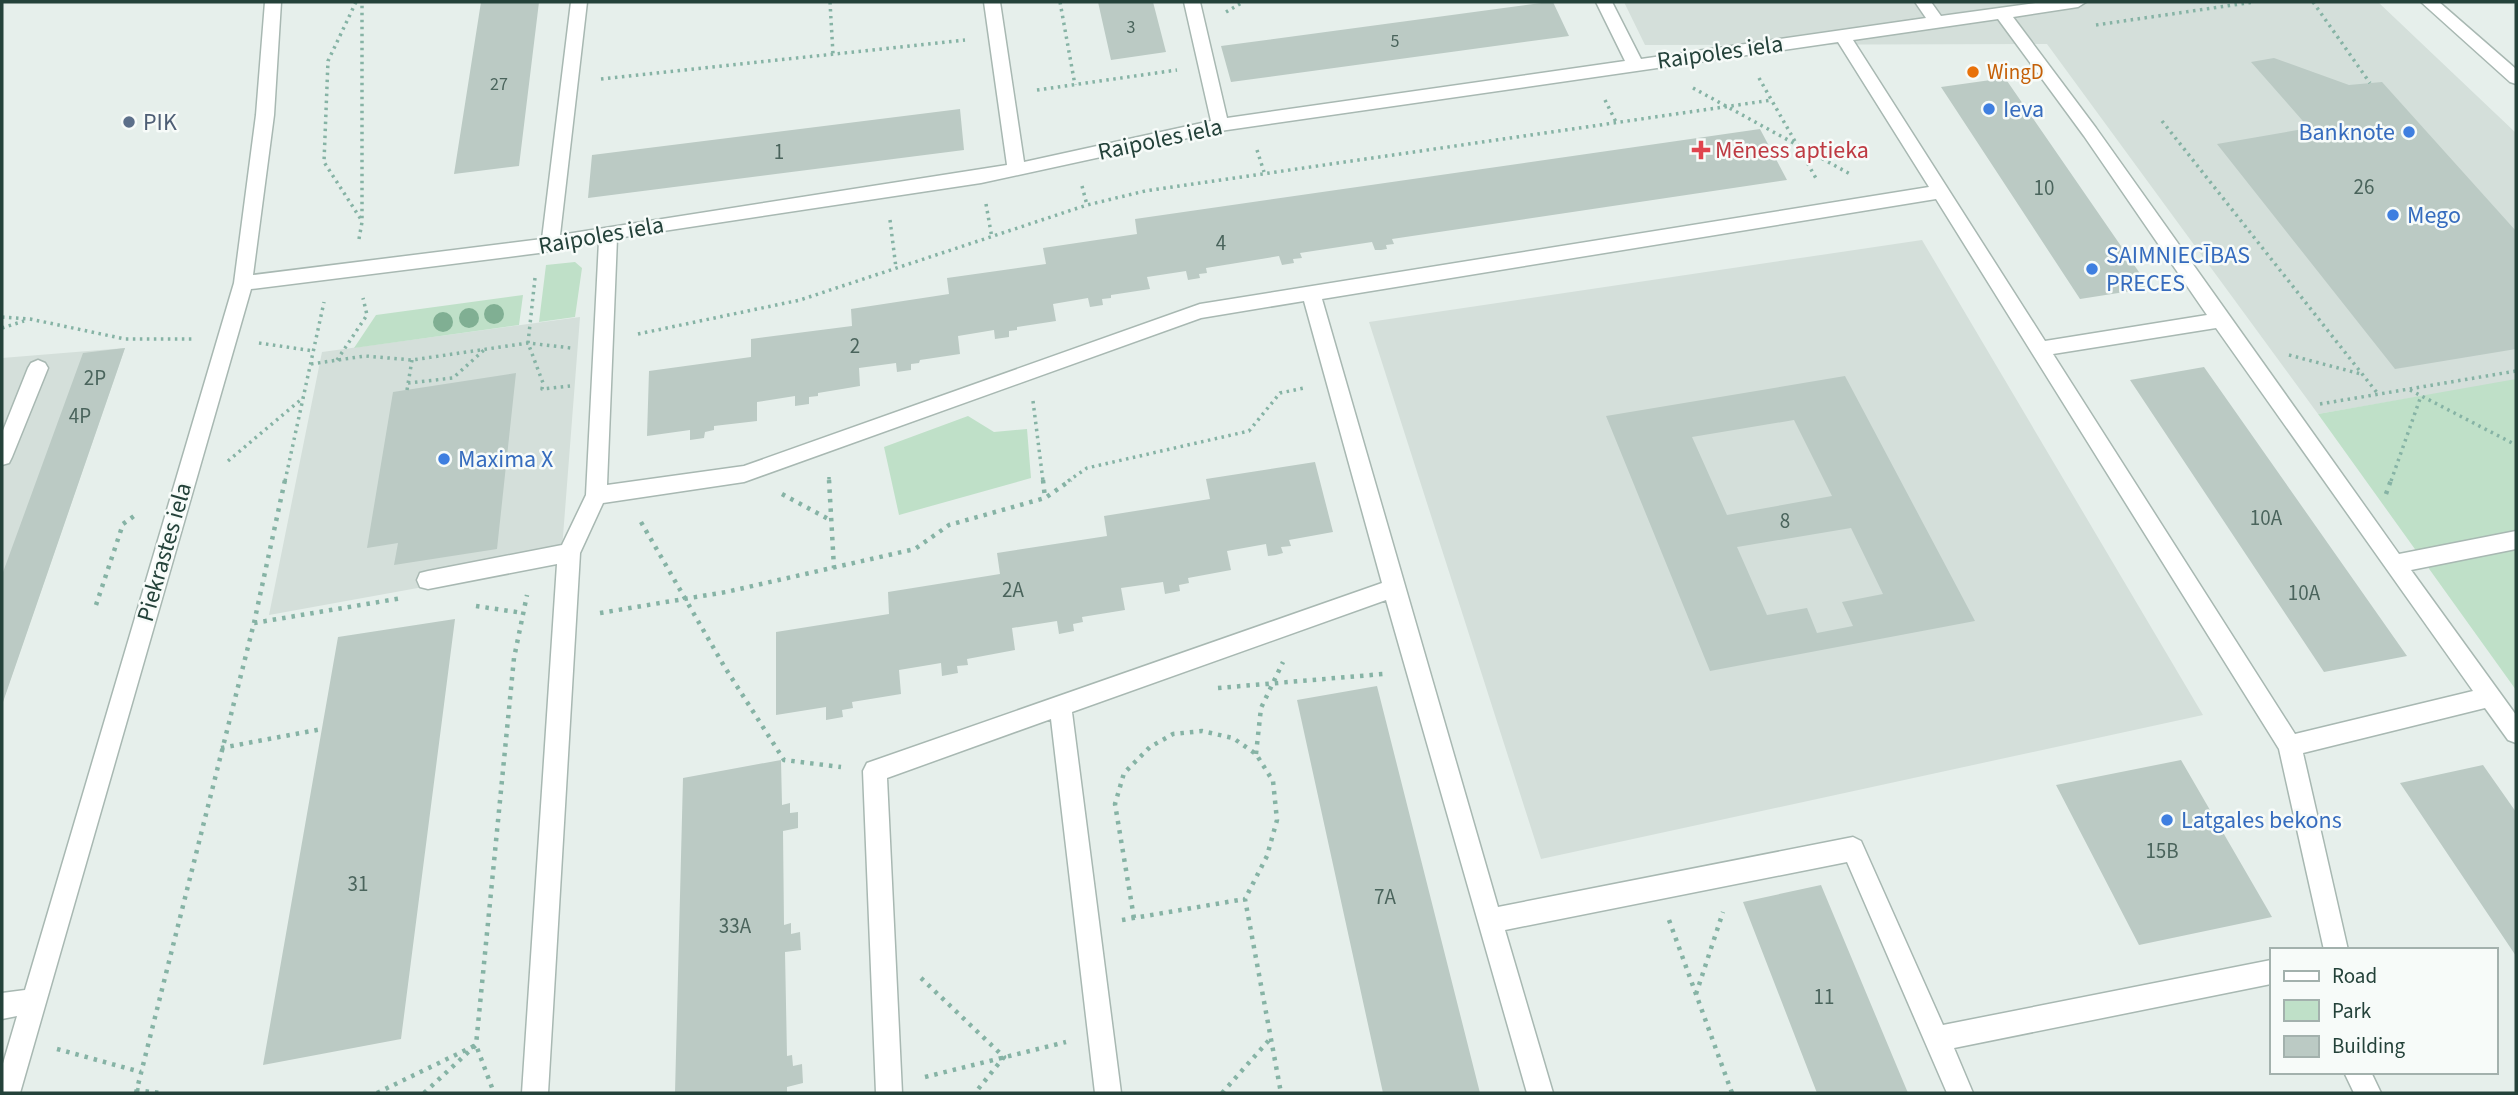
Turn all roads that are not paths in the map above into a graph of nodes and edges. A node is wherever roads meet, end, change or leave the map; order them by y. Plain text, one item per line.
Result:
1 (273, 2) edge
2 (579, 2) edge
3 (992, 2) edge
4 (1192, 2) edge
5 (1604, 2) edge
6 (1923, 2) edge
7 (2078, 2) edge
8 (2429, 2) edge
9 (2001, 12) junction
10 (1936, 21) junction
11 (1842, 35) junction
12 (1634, 64) junction
13 (2516, 78) edge
14 (1220, 125) junction
15 (1016, 170) junction
16 (1939, 192) junction
17 (608, 233) junction
18 (544, 245) junction
19 (243, 283) junction
20 (1311, 293) junction
21 (2221, 320) junction
22 (2040, 349) junction
23 (38, 368) dead end
24 (2, 457) edge
25 (596, 495) junction
26 (2516, 540) edge
27 (569, 553) junction
28 (2394, 564) junction
29 (428, 580) road end
30 (1393, 588) junction
31 (2490, 698) junction
32 (1060, 704) junction
33 (2516, 733) edge
34 (2290, 746) junction
35 (1489, 921) junction
36 (2336, 948) edge
37 (2270, 972) edge
38 (33, 1001) junction
39 (2, 1006) edge
40 (1937, 1039) junction
41 (2358, 1074) edge
42 (889, 1090) edge
43 (6, 1093) edge
44 (535, 1093) edge
45 (1108, 1093) edge
46 (1540, 1093) edge
47 (1960, 1093) edge
48 (2368, 1093) edge

1 - 19 street, Piekrastes iela
2 - 18 street
3 - 15 street
4 - 14 street
5 - 12 street
6 - 10 street
7 - 9 street, Raipoles iela
8 - 13 street
9 - 10 street, Raipoles iela
9 - 21 street
10 - 11 street, Raipoles iela
11 - 12 street, Raipoles iela
11 - 16 street
12 - 14 street, Raipoles iela
14 - 15 street, Raipoles iela
15 - 17 street, Raipoles iela
16 - 20 street
16 - 22 street
17 - 18 street, Raipoles iela
17 - 25 street
18 - 19 street, Raipoles iela
19 - 38 street, Piekrastes iela
20 - 25 street
20 - 30 street
21 - 22 street
21 - 28 street
22 - 34 street
23 - 24 street
25 - 27 street
26 - 28 street
27 - 29 street
27 - 44 street
28 - 31 street
30 - 32 street
30 - 35 street
31 - 33 street
31 - 34 street
32 - 42 street
32 - 45 street
34 - 36 street
35 - 40 street
35 - 46 street
37 - 40 street
38 - 39 street
38 - 43 street, Piekrastes iela
40 - 47 street
41 - 48 street

